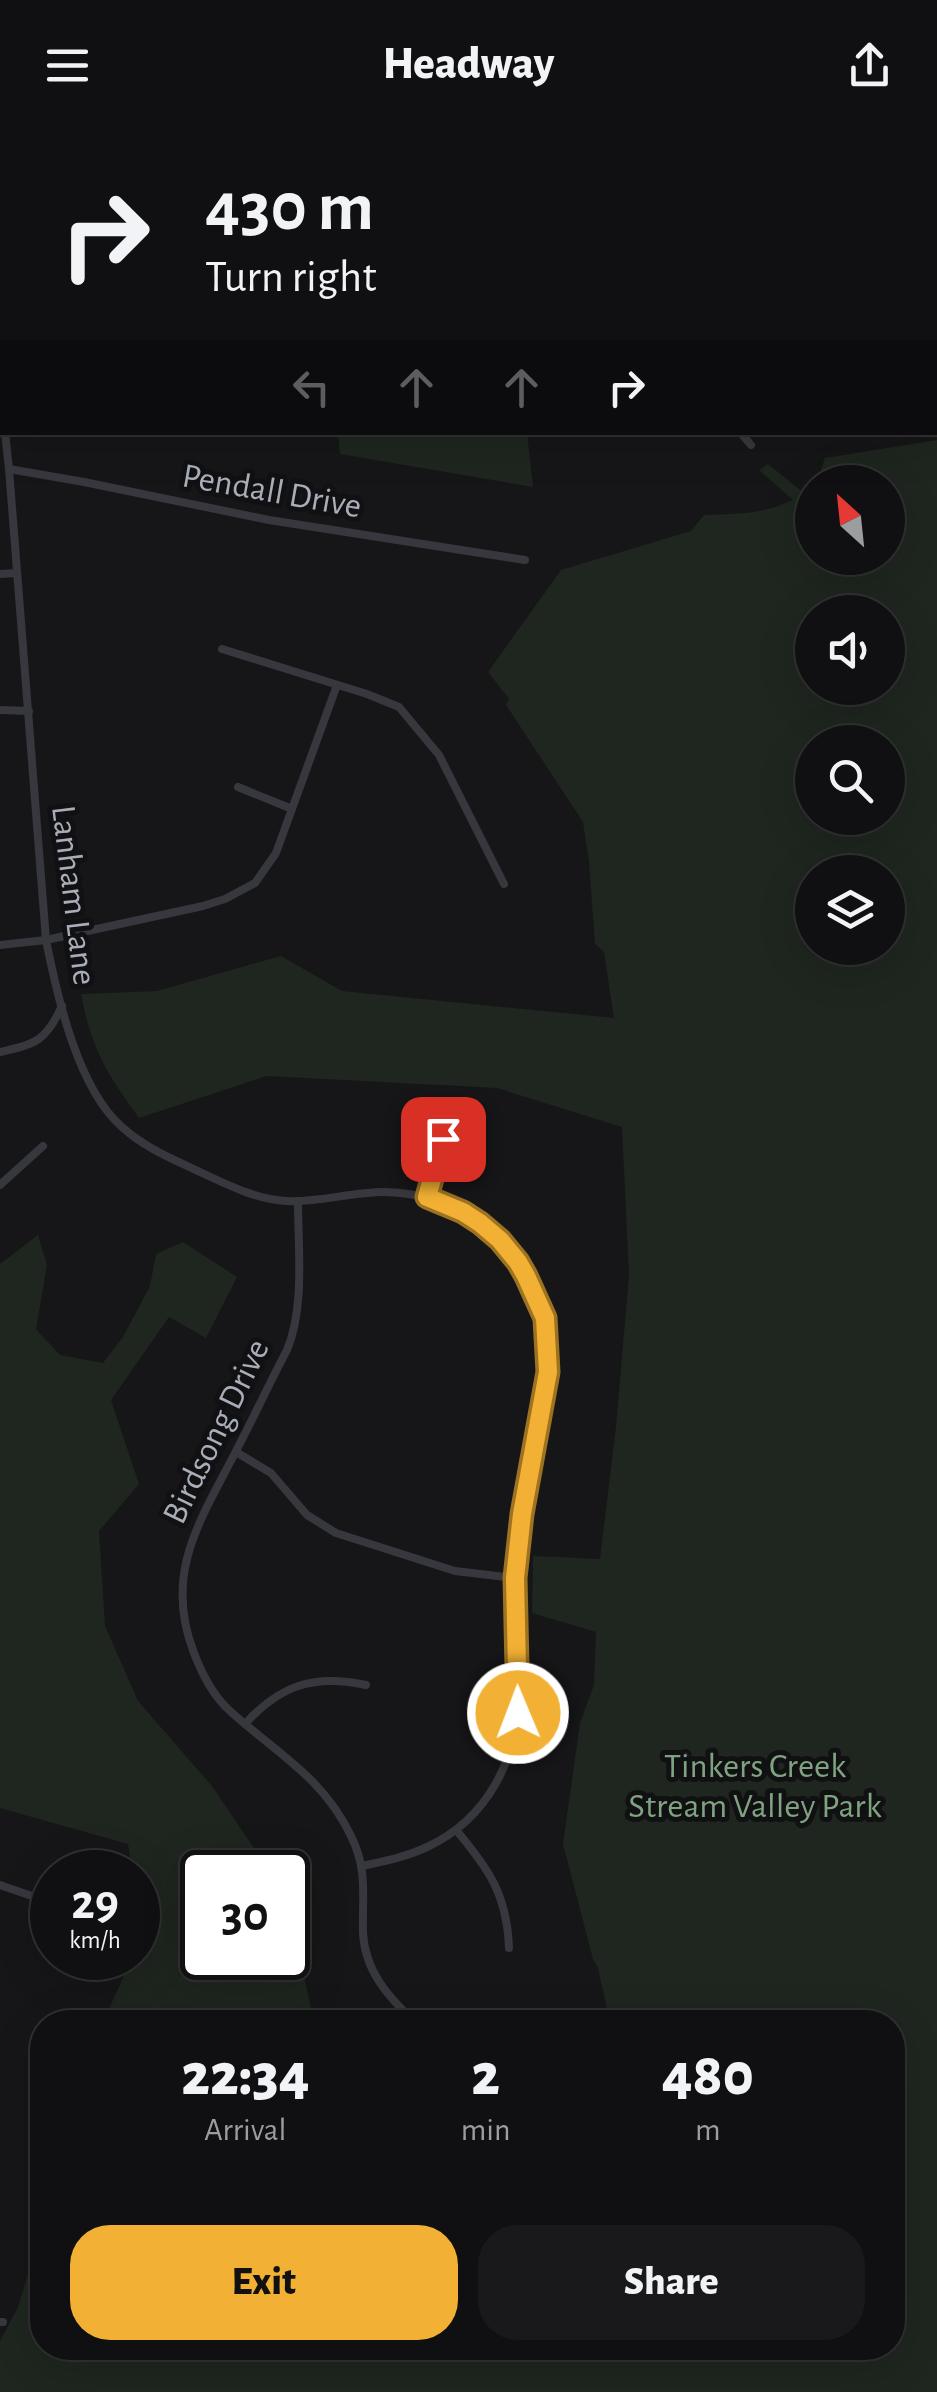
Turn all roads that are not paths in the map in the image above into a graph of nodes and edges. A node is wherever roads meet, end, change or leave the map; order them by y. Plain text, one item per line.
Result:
1 (4, 435) edge
2 (743, 435) edge
3 (751, 445) dead end
4 (9, 470) junction
5 (526, 560) dead end
6 (16, 572) junction
7 (0, 574) edge
8 (222, 649) dead end
9 (337, 685) junction
10 (0, 710) edge
11 (29, 711) junction
12 (238, 787) dead end
13 (292, 809) junction
14 (504, 884) dead end
15 (46, 940) junction
16 (0, 945) edge
17 (63, 1009) junction
18 (0, 1052) edge
19 (452, 1110) dead end
20 (43, 1146) dead end
21 (0, 1185) edge
22 (427, 1197) junction
23 (298, 1201) junction
24 (236, 1452) junction
25 (515, 1578) junction
26 (366, 1685) dead end
27 (245, 1724) junction
28 (456, 1830) junction
29 (362, 1866) junction
30 (0, 1885) edge
31 (30, 1895) edge
32 (509, 1948) dead end
33 (402, 2010) edge

1 - 4 street, Lanham Lane
2 - 3 street
4 - 5 street, Pendall Drive
4 - 6 street, Lanham Lane
6 - 7 street
6 - 11 street, Lanham Lane
8 - 9 street
9 - 13 street
9 - 14 street
10 - 11 street
11 - 15 street, Lanham Lane
12 - 13 street
13 - 15 street
15 - 16 street
15 - 17 street, Lanham Lane
17 - 18 street, Lanham Lane
17 - 23 street
19 - 22 street
20 - 21 street
22 - 23 street
22 - 25 street
23 - 24 street, Birdsong Drive
24 - 25 street
24 - 27 street, Birdsong Drive
25 - 28 street
26 - 27 street
27 - 29 street, Birdsong Drive
28 - 29 street
28 - 32 street
29 - 33 street, Birdsong Drive
30 - 31 street

